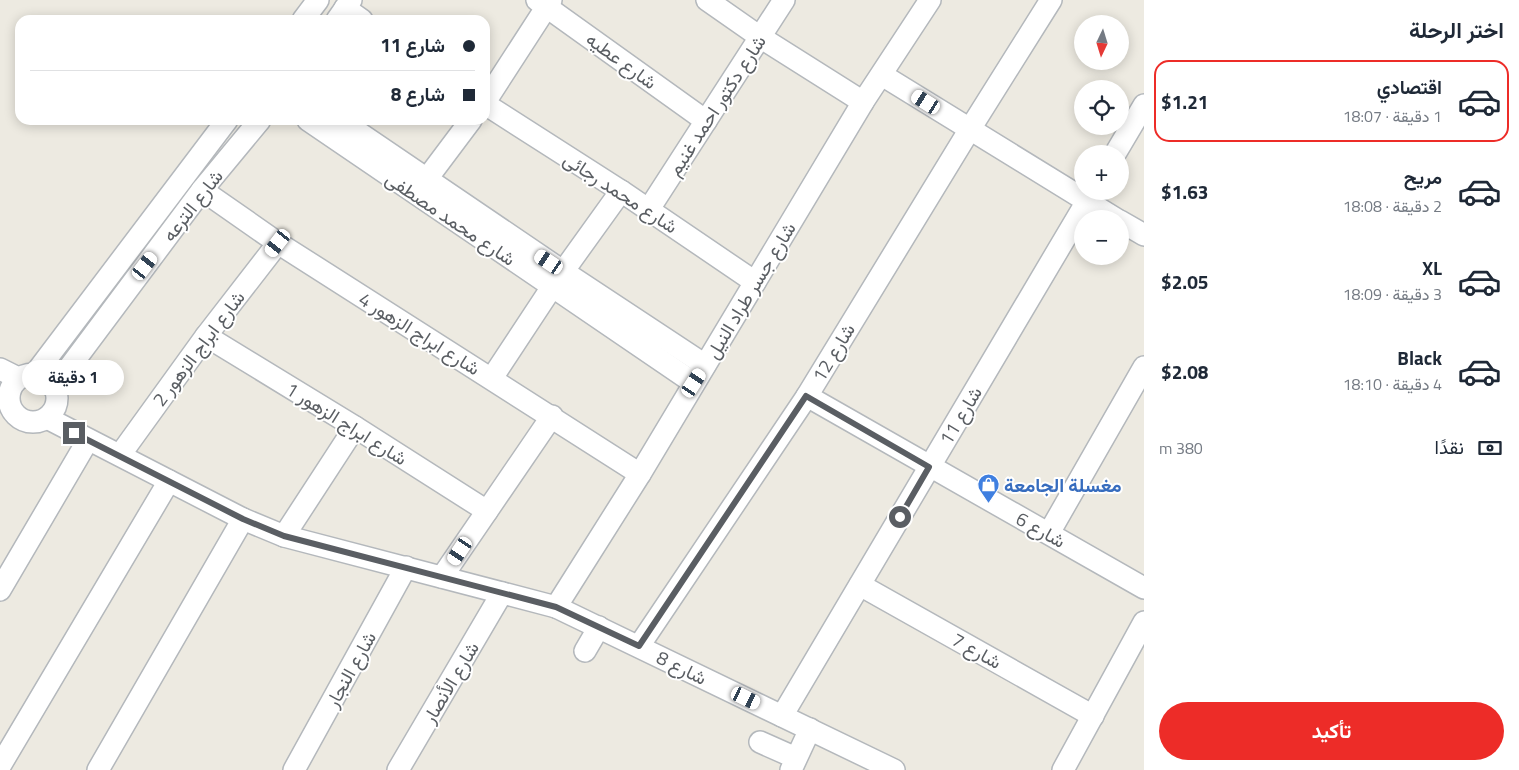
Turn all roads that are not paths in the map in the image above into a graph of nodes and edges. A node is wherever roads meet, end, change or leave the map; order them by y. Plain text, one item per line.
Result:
1 (318, 0) edge
2 (707, 0) edge
3 (784, 0) edge
4 (930, 0) edge
5 (1052, 0) edge
6 (545, 2) edge
7 (307, 15) edge
8 (760, 37) junction
9 (882, 75) junction
10 (490, 95) edge
11 (863, 102) junction
12 (1144, 105) edge
13 (490, 106) edge
14 (706, 121) junction
15 (223, 125) edge
16 (256, 125) edge
17 (316, 125) edge
18 (347, 125) edge
19 (468, 125) edge
20 (970, 129) junction
21 (1120, 145) edge
22 (426, 180) junction
23 (1074, 187) edge
24 (202, 190) junction
25 (621, 191) junction
26 (1088, 200) edge
27 (1095, 200) edge
28 (649, 209) junction
29 (1106, 210) edge
30 (1129, 226) edge
31 (1144, 235) edge
32 (278, 243) junction
33 (558, 280) junction
34 (755, 282) junction
35 (206, 336) junction
36 (1144, 367) edge
37 (18, 374) edge
38 (699, 374) junction
39 (492, 378) junction
40 (54, 388) junction
41 (806, 396) junction
42 (5, 407) edge
43 (552, 416) junction
44 (47, 418) junction
45 (355, 426) junction
46 (88, 440) junction
47 (120, 455) junction
48 (929, 467) junction
49 (640, 474) junction
50 (169, 481) junction
51 (487, 511) junction
52 (243, 519) junction
53 (1049, 533) junction
54 (284, 536) junction
55 (406, 567) junction
56 (442, 577) junction
57 (860, 585) junction
58 (1144, 588) edge
59 (0, 590) edge
60 (502, 594) junction
61 (556, 607) junction
62 (1144, 622) edge
63 (599, 627) junction
64 (639, 646) junction
65 (585, 651) dead end
66 (782, 716) junction
67 (1093, 716) junction
68 (810, 729) junction
69 (760, 742) dead end
70 (793, 764) edge
71 (863, 764) edge
72 (0, 766) edge
73 (98, 770) edge
74 (294, 770) edge
75 (398, 770) edge
76 (894, 770) edge
77 (1063, 770) edge

1 - 7 street
2 - 8 street
3 - 8 street, شارع دكتور احمد غنيم
4 - 9 street, شارع جسر طراد النيل
5 - 20 street, شارع 12
6 - 10 street
6 - 14 street, شارع عطيه
8 - 11 street
8 - 14 street, شارع دكتور احمد غنيم
9 - 11 street, شارع جسر طراد النيل
9 - 20 street
11 - 34 street, شارع جسر طراد النيل
12 - 21 street
13 - 25 street, شارع محمد رجائى
14 - 28 street, شارع دكتور احمد غنيم
15 - 37 street, شارع الترعه
16 - 24 street, شارع الترعه
17 - 33 street, شارع محمد مصطفى
18 - 22 street, شارع محمد مصطفى
19 - 22 street
20 - 23 street
20 - 41 street, شارع 12
22 - 33 street, شارع محمد مصطفى
24 - 32 street, شارع ابراج الزهور 4
24 - 40 street, شارع الترعه
25 - 28 street, شارع محمد رجائى
25 - 33 street
26 - 48 street, شارع 11
27 - 29 street
28 - 34 street, شارع محمد رجائى
30 - 31 street
32 - 35 street, شارع ابراج الزهور 2
32 - 39 street, شارع ابراج الزهور 4
33 - 38 street, شارع محمد مصطفى
33 - 39 street
34 - 38 street, شارع جسر طراد النيل
35 - 45 street, شارع ابراج الزهور 1
35 - 47 street, شارع ابراج الزهور 2
36 - 53 street
37 - 40 street
37 - 42 street
38 - 49 street, شارع جسر طراد النيل
39 - 43 street, شارع ابراج الزهور 4
40 - 44 street
41 - 48 street, شارع 6
41 - 64 street, شارع 12
42 - 44 street
43 - 49 street, شارع ابراج الزهور 4
43 - 51 street
44 - 46 street, شارع 8
45 - 51 street, شارع ابراج الزهور 1
45 - 54 street
46 - 47 street, شارع 8
46 - 59 street
47 - 50 street, شارع 8
48 - 53 street, شارع 6
48 - 57 street, شارع 11
49 - 61 street, شارع جسر طراد النيل
50 - 52 street, شارع 8
50 - 72 street
51 - 56 street
52 - 54 street, شارع 8
52 - 73 street
53 - 58 street, شارع 6
54 - 55 street, شارع 8
55 - 56 street, شارع 8
55 - 74 street, شارع النجار
56 - 60 street, شارع 8
57 - 66 street, شارع 11
57 - 67 street, شارع 7
60 - 61 street, شارع 8
60 - 75 street, شارع الأنصار
61 - 63 street, شارع 8
62 - 67 street
63 - 64 street, شارع 8
63 - 65 street
64 - 66 street, شارع 8
66 - 68 street, شارع 8
67 - 77 street
68 - 70 street
68 - 71 street, شارع 8
69 - 70 street
71 - 76 street, شارع 8

